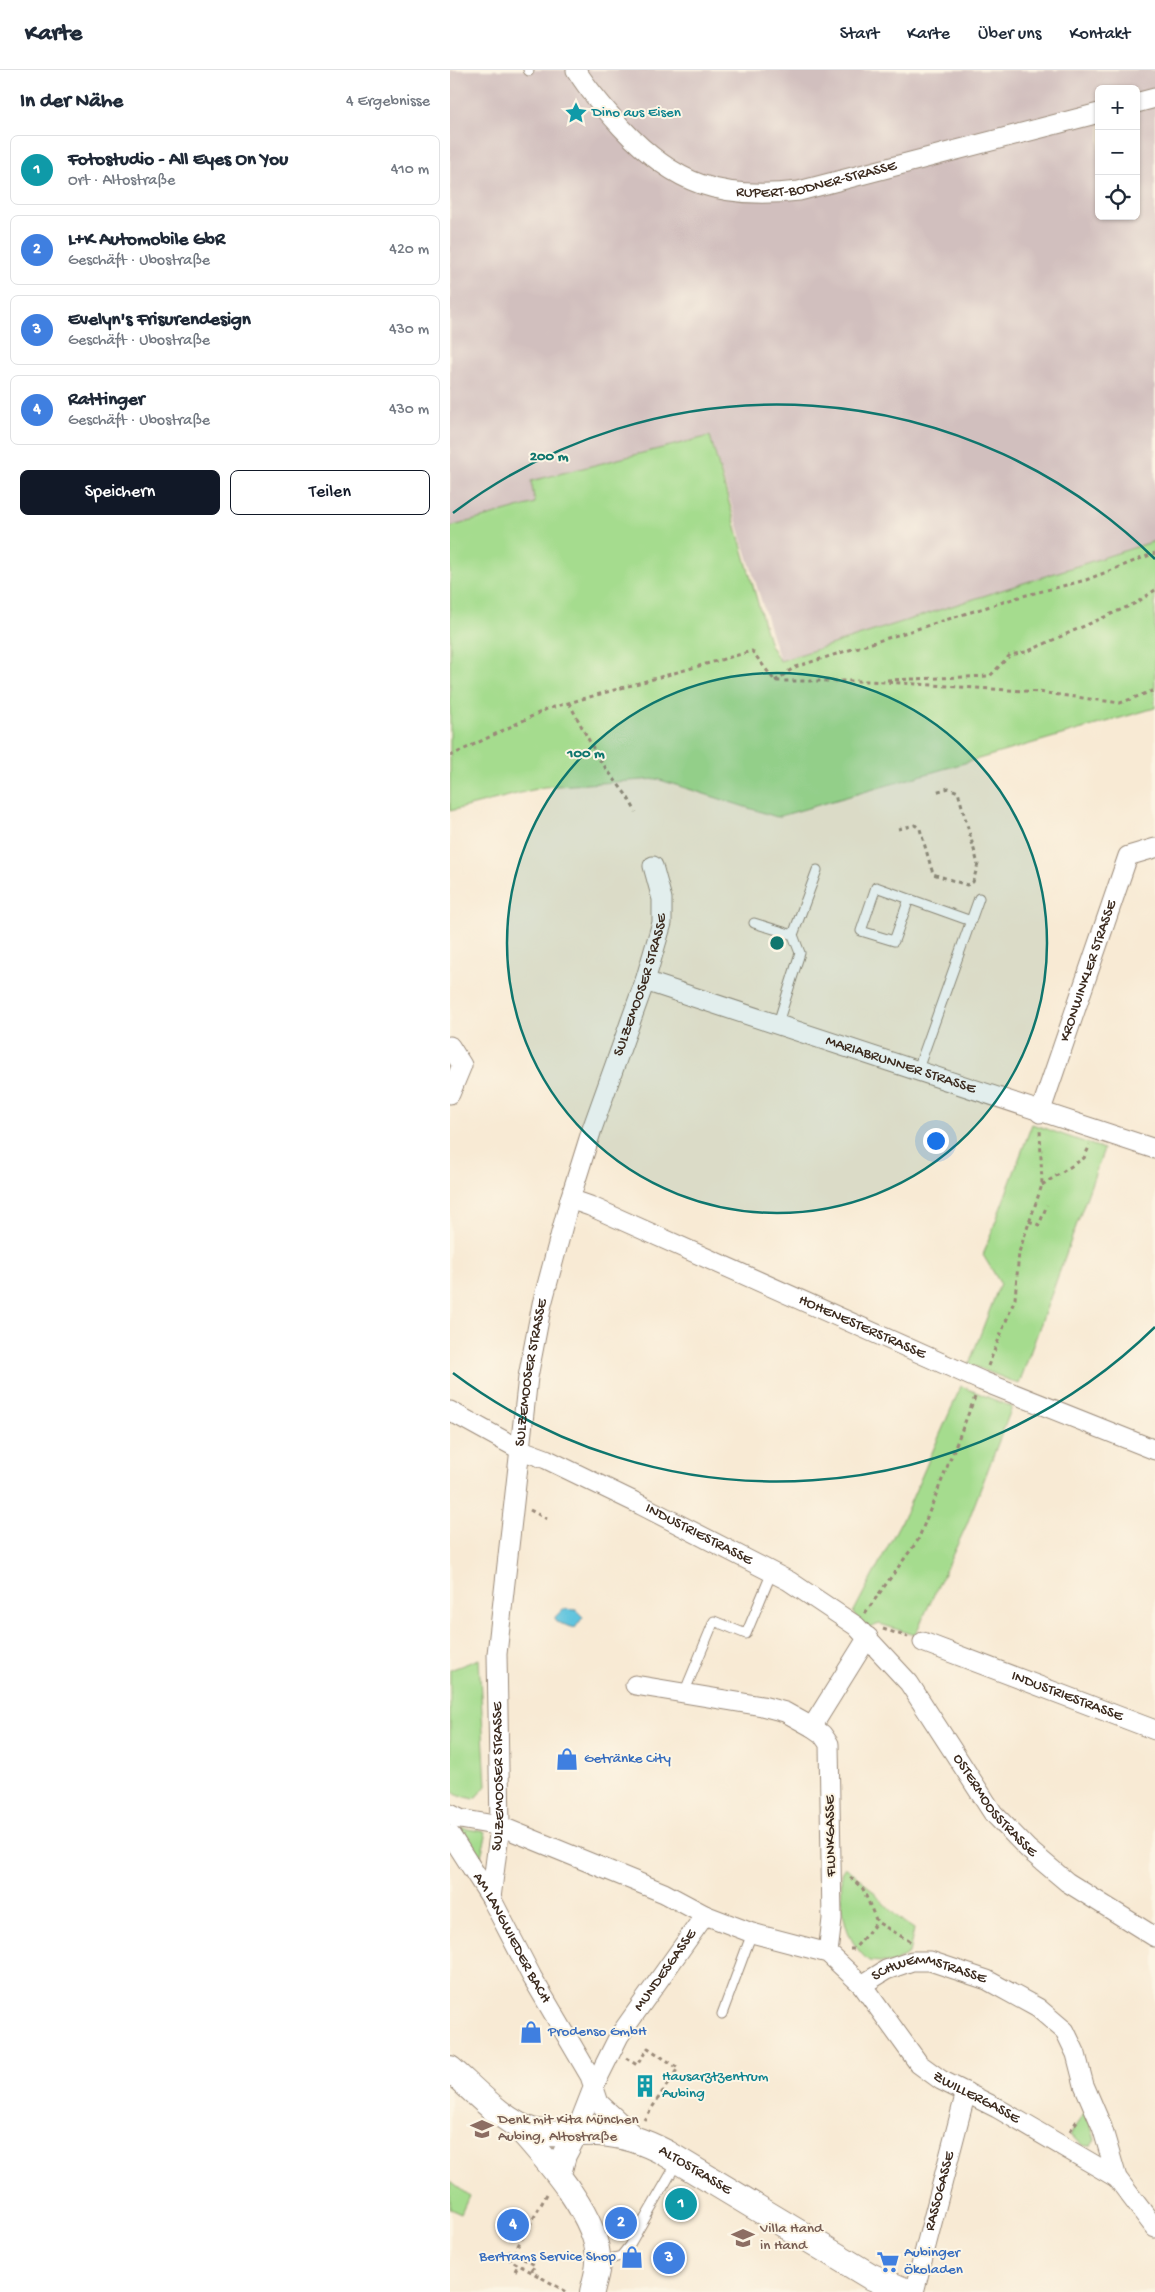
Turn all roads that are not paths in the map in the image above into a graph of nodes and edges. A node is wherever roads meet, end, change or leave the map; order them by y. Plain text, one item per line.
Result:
1 (576, 70) edge
2 (1155, 98) edge
3 (1140, 102) edge
4 (1095, 114) edge
5 (1155, 848) edge
6 (653, 866) dead end
7 (817, 870) dead end
8 (979, 898) dead end
9 (909, 899) junction
10 (971, 921) junction
11 (754, 923) dead end
12 (793, 935) junction
13 (645, 981) junction
14 (778, 1023) junction
15 (450, 1046) edge
16 (918, 1069) junction
17 (450, 1094) edge
18 (1040, 1112) junction
19 (1155, 1149) edge
20 (570, 1199) junction
21 (450, 1411) edge
22 (519, 1449) junction
23 (1155, 1450) edge
24 (772, 1572) junction
25 (868, 1637) junction
26 (923, 1642) road end
27 (635, 1685) dead end
28 (684, 1693) junction
29 (812, 1727) junction
30 (1155, 1730) edge
31 (450, 1814) edge
32 (500, 1826) junction
33 (450, 1834) edge
34 (491, 1898) junction
35 (705, 1915) junction
36 (752, 1933) junction
37 (1155, 1937) edge
38 (828, 1953) junction
39 (862, 1985) junction
40 (722, 2014) dead end
41 (450, 2069) edge
42 (593, 2088) junction
43 (966, 2092) junction
44 (515, 2124) junction
45 (640, 2132) junction
46 (575, 2134) junction
47 (679, 2160) junction
48 (559, 2174) junction
49 (1117, 2178) junction
50 (1155, 2228) edge
51 (598, 2262) junction
52 (592, 2292) edge
53 (907, 2292) edge
54 (914, 2292) edge

1 - 4 street, RUPERT-BODNER-STRASSE
2 - 3 street
5 - 18 street, KRONWINKLER STRASSE
6 - 13 street, SULZEMOOSER STRASSE
7 - 12 lane
8 - 10 lane
9 - 9 lane
9 - 10 lane
10 - 16 lane
11 - 12 lane
12 - 14 lane
13 - 14 street, MARIABRUNNER STRASSE
13 - 20 street, SULZEMOOSER STRASSE
14 - 16 street, MARIABRUNNER STRASSE
15 - 17 street
16 - 18 street, MARIABRUNNER STRASSE
18 - 19 street, MARIABRUNNER STRASSE
20 - 22 street, SULZEMOOSER STRASSE
20 - 23 street, HOHENESTERSTRASSE
21 - 22 street, INDUSTRIESTRASSE
22 - 24 street, INDUSTRIESTRASSE
22 - 32 street, SULZEMOOSER STRASSE
24 - 25 street, INDUSTRIESTRASSE
24 - 28 lane
25 - 29 street
25 - 37 street, OSTERMOOSSTRASSE
26 - 30 street, INDUSTRIESTRASSE
27 - 28 street, FLUNKGASSE
28 - 29 street, FLUNKGASSE
29 - 38 street, FLUNKGASSE
31 - 32 street, SCHWEMMSTRASSE
32 - 34 street, SULZEMOOSER STRASSE
32 - 35 street, SCHWEMMSTRASSE
33 - 34 street, AM LANGWIEDER BACH
34 - 42 street, AM LANGWIEDER BACH
35 - 36 street, SCHWEMMSTRASSE
35 - 42 street, MUNDESGASSE
36 - 38 street, SCHWEMMSTRASSE
36 - 40 lane
38 - 39 street, SCHWEMMSTRASSE
39 - 43 street, ZWILLERGASSE
39 - 49 street, SCHWEMMSTRASSE
41 - 44 main road, ALTOSTRASSE
42 - 45 street, AM LANGWIEDER BACH
42 - 46 street, MUNDESGASSE
43 - 49 street, ZWILLERGASSE
43 - 54 street, RASSOGASSE
44 - 46 main road, ALTOSTRASSE
44 - 48 street
45 - 46 main road, ALTOSTRASSE
45 - 47 main road, ALTOSTRASSE
46 - 48 street
47 - 51 lane
47 - 53 main road, ALTOSTRASSE
48 - 51 street
49 - 50 street, SCHWEMMSTRASSE
51 - 52 street

